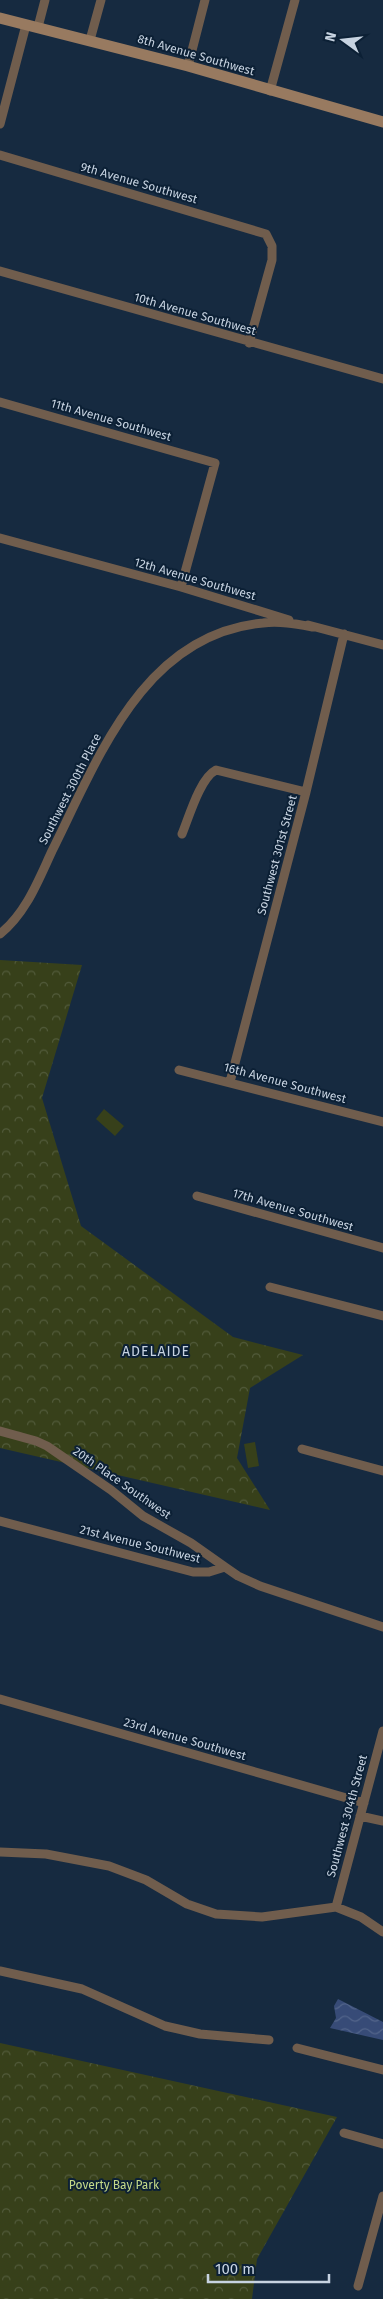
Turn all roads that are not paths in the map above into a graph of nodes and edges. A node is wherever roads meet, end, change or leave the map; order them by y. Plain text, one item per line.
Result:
1 (46, 0) edge
2 (101, 0) edge
3 (205, 0) edge
4 (296, 0) edge
5 (0, 18) edge
6 (26, 25) junction
7 (38, 27) junction
8 (90, 40) junction
9 (188, 66) junction
10 (270, 91) junction
11 (383, 122) edge
12 (0, 124) edge
13 (0, 155) edge
14 (0, 271) edge
15 (249, 343) junction
16 (383, 379) edge
17 (0, 402) edge
18 (0, 538) edge
19 (181, 587) junction
20 (312, 627) junction
21 (344, 634) junction
22 (383, 645) edge
23 (306, 792) junction
24 (182, 834) dead end
25 (0, 934) edge
26 (180, 1070) dead end
27 (230, 1082) junction
28 (383, 1122) edge
29 (197, 1196) dead end
30 (383, 1248) edge
31 (270, 1287) dead end
32 (383, 1316) edge
33 (0, 1432) edge
34 (302, 1449) dead end
35 (383, 1471) edge
36 (0, 1521) edge
37 (226, 1567) junction
38 (383, 1627) edge
39 (0, 1699) edge
40 (383, 1731) edge
41 (364, 1803) junction
42 (360, 1816) junction
43 (383, 1821) edge
44 (0, 1852) edge
45 (336, 1907) junction
46 (383, 1932) edge
47 (0, 1971) edge
48 (269, 2040) dead end
49 (297, 2048) dead end
50 (383, 2070) edge
51 (344, 2133) dead end
52 (383, 2144) edge
53 (383, 2196) edge
54 (358, 2286) dead end

1 - 7 street
2 - 8 street
3 - 9 street
4 - 10 street
5 - 6 street, 8th Avenue Southwest
6 - 7 street, 8th Avenue Southwest
6 - 12 street
7 - 8 street, 8th Avenue Southwest
8 - 9 street, 8th Avenue Southwest
9 - 10 street, 8th Avenue Southwest
10 - 11 street, 8th Avenue Southwest
13 - 15 street, 9th Avenue Southwest
14 - 15 street, 10th Avenue Southwest
15 - 16 street, 10th Avenue Southwest
17 - 19 street, 11th Avenue Southwest
18 - 19 street, 12th Avenue Southwest
19 - 20 street, 12th Avenue Southwest
20 - 21 street, 12th Avenue Southwest
20 - 25 street, Southwest 300th Place
21 - 22 street, 12th Avenue Southwest
21 - 23 street, Southwest 301st Street
23 - 24 street
23 - 27 street, Southwest 301st Street
26 - 27 street, 16th Avenue Southwest
27 - 28 street, 16th Avenue Southwest
29 - 30 street, 17th Avenue Southwest
31 - 32 street
33 - 37 street, 20th Place Southwest
34 - 35 street
36 - 37 street, 21st Avenue Southwest
37 - 38 street
39 - 41 street, 23rd Avenue Southwest
40 - 41 street, Southwest 304th Street
41 - 42 street, Southwest 304th Street
42 - 43 street
42 - 45 street, Southwest 304th Street
44 - 45 street
45 - 46 street
47 - 48 street
49 - 50 street
51 - 52 street
53 - 54 street

